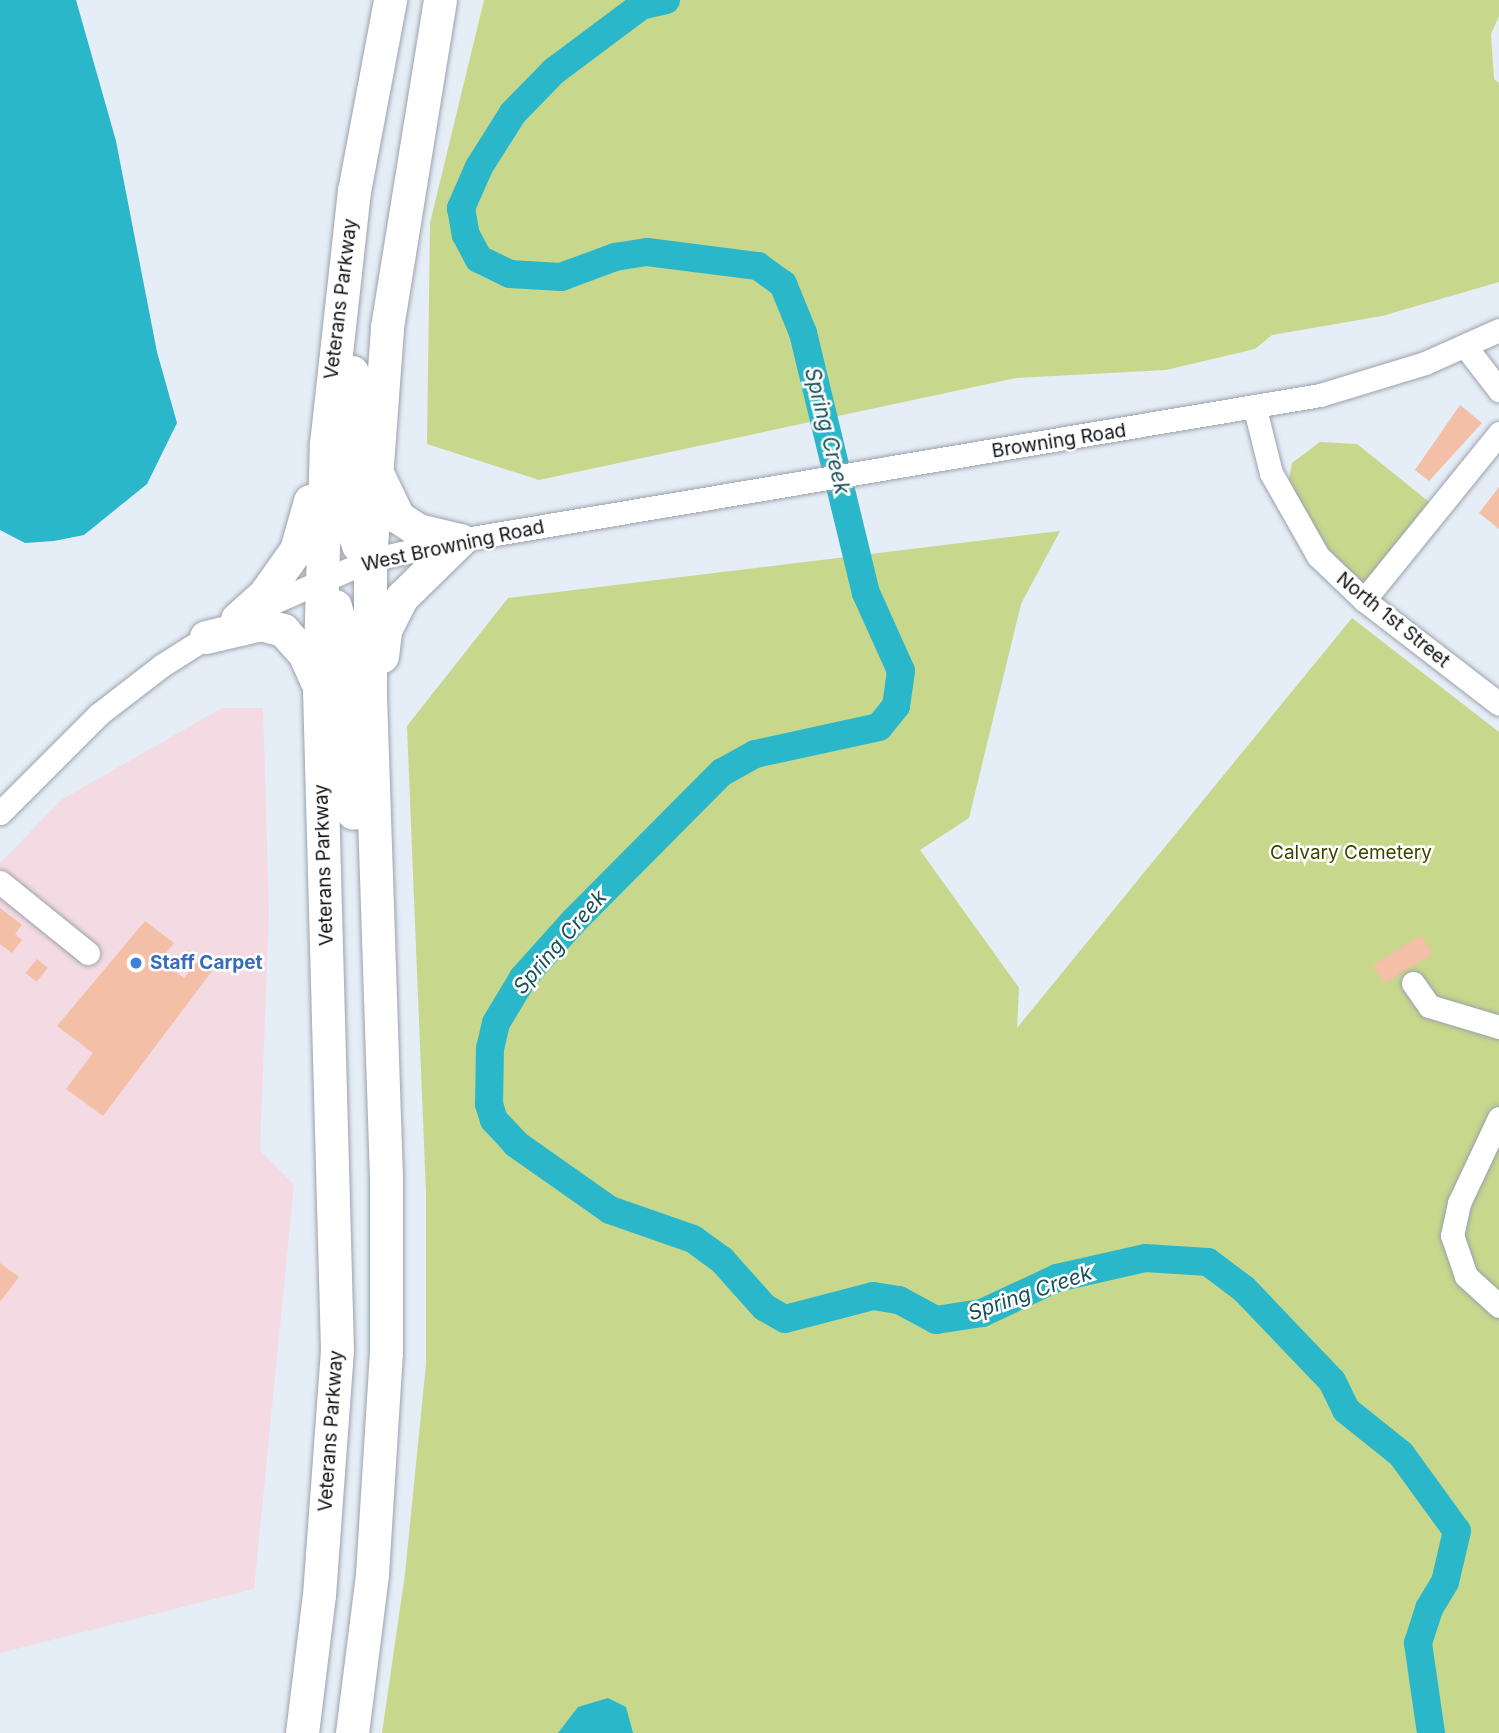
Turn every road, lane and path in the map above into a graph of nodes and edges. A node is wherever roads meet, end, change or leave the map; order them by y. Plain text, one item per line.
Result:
1 (390, 0) edge
2 (440, 0) edge
3 (367, 115) junction
4 (1499, 330) edge
5 (337, 335) junction
6 (1465, 346) junction
7 (1499, 390) edge
8 (1255, 409) junction
9 (1499, 433) edge
10 (375, 468) junction
11 (609, 516) joint
12 (460, 540) junction
13 (370, 561) junction
14 (320, 580) junction
15 (1364, 600) junction
16 (237, 619) junction
17 (206, 637) junction
18 (319, 691) junction
19 (1499, 704) edge
20 (373, 803) junction
21 (0, 813) edge
22 (0, 882) edge
23 (88, 953) dead end
24 (379, 959) junction
25 (1413, 983) dead end
26 (1499, 1027) edge
27 (1499, 1118) edge
28 (1499, 1306) edge
29 (302, 1733) edge
30 (352, 1733) edge

1 - 3 highway, Veterans Parkway
2 - 10 highway
3 - 5 highway, Veterans Parkway
3 - 13 highway
4 - 6 street, Browning Road
5 - 14 highway, Veterans Parkway
5 - 16 highway
6 - 7 street
6 - 8 street, Browning Road
8 - 11 street, Browning Road
8 - 15 street, North 1st Street
9 - 15 street
10 - 12 highway
10 - 13 highway
11 - 12 street, West Browning Road
12 - 13 street, West Browning Road
12 - 20 highway
13 - 14 street, West Browning Road
13 - 20 highway
14 - 16 street, West Browning Road
14 - 18 highway, Veterans Parkway
14 - 24 highway
15 - 19 street, North 1st Street
16 - 17 street, West Browning Road
17 - 18 highway
17 - 21 street, West Browning Road
18 - 29 highway, Veterans Parkway
20 - 24 highway
22 - 23 street
24 - 30 highway
25 - 26 street
27 - 28 street

